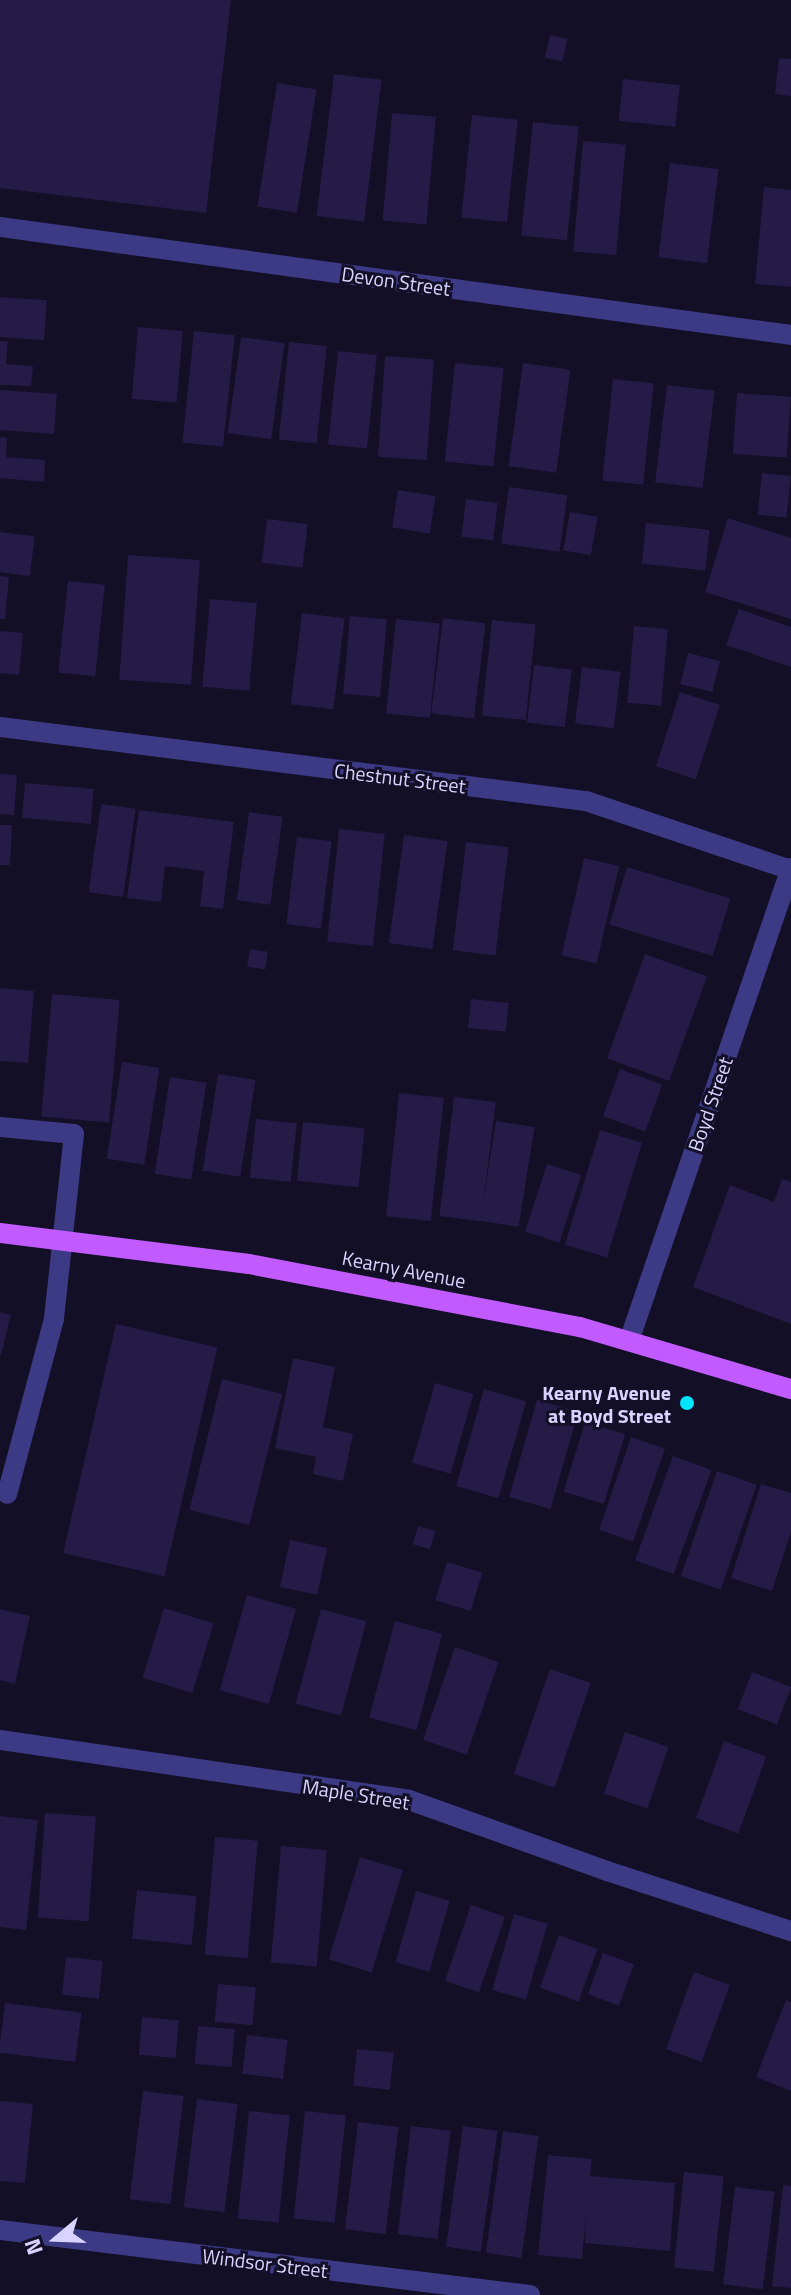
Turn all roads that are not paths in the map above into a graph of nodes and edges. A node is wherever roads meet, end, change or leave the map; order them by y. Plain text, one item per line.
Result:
1 (0, 227) edge
2 (791, 335) edge
3 (0, 727) edge
4 (791, 869) edge
5 (0, 1127) edge
6 (0, 1233) edge
7 (62, 1242) junction
8 (629, 1341) junction
9 (791, 1389) edge
10 (7, 1494) dead end
11 (0, 1740) edge
12 (791, 1931) edge
13 (0, 2230) edge
14 (530, 2295) edge

1 - 2 street, Devon Street
3 - 4 street, Chestnut Street
4 - 8 street, Boyd Street
5 - 7 street
6 - 7 main road, Kearny Avenue
7 - 8 main road, Kearny Avenue
7 - 10 street
8 - 9 main road, Kearny Avenue
11 - 12 street, Maple Street
13 - 14 street, Windsor Street

